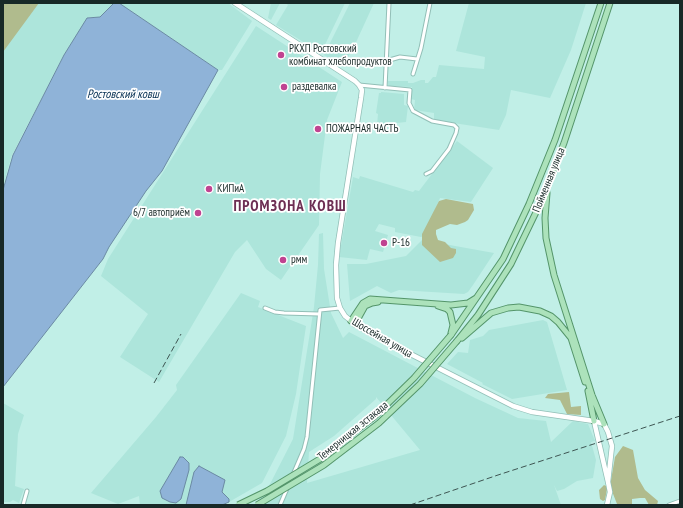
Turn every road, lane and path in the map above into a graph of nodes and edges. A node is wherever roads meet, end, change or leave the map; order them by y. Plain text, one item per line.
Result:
1 (235, 3) edge
2 (390, 3) edge
3 (430, 3) edge
4 (600, 4) edge
5 (610, 4) edge
6 (386, 60) junction
7 (417, 60) junction
8 (413, 74) dead end
9 (359, 86) junction
10 (385, 88) junction
11 (554, 167) junction
12 (426, 174) dead end
13 (477, 298) junction
14 (265, 308) dead end
15 (340, 308) junction
16 (320, 312) junction
17 (353, 323) junction
18 (450, 336) junction
19 (457, 340) junction
20 (599, 413) junction
21 (594, 421) junction
22 (604, 424) junction
23 (608, 482) junction
24 (27, 491) dead end
25 (680, 501) edge
26 (23, 505) edge
27 (238, 505) edge
28 (257, 505) edge
29 (280, 505) edge
30 (607, 505) edge
31 (669, 505) edge

1 - 9 main road
2 - 6 street
3 - 7 street
4 - 13 main road, Пойменная улица
5 - 11 main road, Пойменная улица
6 - 7 street
6 - 10 street
7 - 8 street
9 - 10 street
9 - 15 main road, Шоссейная улица
10 - 12 street
11 - 19 main road, Пойменная улица
11 - 20 main road
13 - 17 main road
13 - 18 main road, Пойменная улица
14 - 16 street
15 - 16 street
15 - 17 main road, Шоссейная улица
16 - 29 street
17 - 18 main road
17 - 21 main road, Шоссейная улица
18 - 27 main road, Темерницкая эстакада, bridge
19 - 21 main road
19 - 28 main road, Темерницкая эстакада, bridge
20 - 21 main road
20 - 22 main road
21 - 22 main road
21 - 23 main road
22 - 23 main road
23 - 30 main road
24 - 26 street
25 - 31 street

